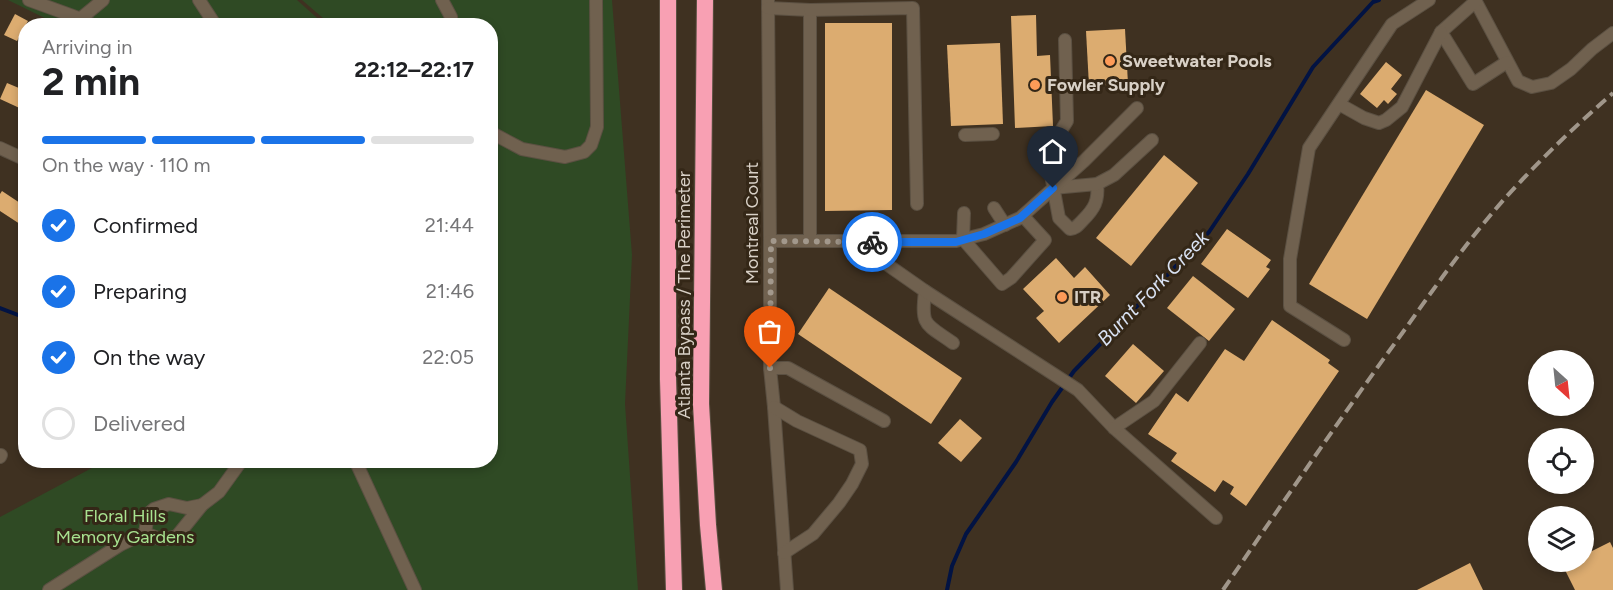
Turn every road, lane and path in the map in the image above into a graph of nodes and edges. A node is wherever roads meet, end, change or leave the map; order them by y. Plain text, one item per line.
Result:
1 (29, 0) edge
2 (104, 0) edge
3 (200, 0) edge
4 (442, 0) edge
5 (596, 0) edge
6 (668, 0) edge
7 (705, 0) edge
8 (1429, 0) edge
9 (1475, 0) edge
10 (768, 4) edge
11 (810, 10) junction
12 (77, 18) edge
13 (81, 18) edge
14 (211, 18) edge
15 (451, 18) edge
16 (1441, 32) junction
17 (1613, 33) edge
18 (1065, 40) dead end
19 (1507, 62) junction
20 (1339, 104) junction
21 (1137, 108) dead end
22 (993, 134) dead end
23 (965, 135) dead end
24 (498, 136) edge
25 (1152, 140) dead end
26 (0, 148) edge
27 (18, 156) edge
28 (1097, 184) junction
29 (1053, 188) junction
30 (917, 204) dead end
31 (994, 208) dead end
32 (964, 213) dead end
33 (1023, 216) junction
34 (1005, 225) junction
35 (963, 239) junction
36 (771, 241) junction
37 (810, 241) junction
38 (864, 242) junction
39 (926, 291) junction
40 (1344, 340) dead end
41 (953, 343) dead end
42 (1200, 343) dead end
43 (770, 368) junction
44 (774, 407) junction
45 (884, 422) dead end
46 (1114, 429) junction
47 (237, 468) edge
48 (359, 468) edge
49 (202, 505) junction
50 (1216, 518) dead end
51 (145, 533) junction
52 (784, 553) junction
53 (49, 590) edge
54 (415, 590) edge
55 (674, 590) edge
56 (714, 590) edge
57 (787, 590) edge

1 - 12 street
2 - 13 street
3 - 14 street
4 - 15 street
5 - 24 street
6 - 55 highway, Atlanta Bypass / The Perimeter
7 - 56 highway, Atlanta Bypass / The Perimeter
8 - 20 street
9 - 16 street
9 - 19 street
10 - 11 street
10 - 36 street, Montreal Court
11 - 30 street
11 - 37 street
16 - 19 street
16 - 20 street
17 - 19 street
18 - 29 street
20 - 40 street
21 - 29 street
22 - 23 street
25 - 28 street
26 - 27 street
28 - 29 street
28 - 29 street
29 - 33 street
31 - 34 street
32 - 35 street
33 - 34 street
33 - 35 street
34 - 35 street
35 - 38 street
36 - 37 street
36 - 43 street, Montreal Court
37 - 38 street
38 - 39 street
39 - 41 street
39 - 46 street
42 - 46 street
43 - 44 street, Montreal Court
43 - 45 street
44 - 52 street, Montreal Court
44 - 52 street
46 - 50 street
47 - 49 street
48 - 54 street
49 - 51 street
49 - 51 street
51 - 53 street
52 - 57 street, Montreal Court

